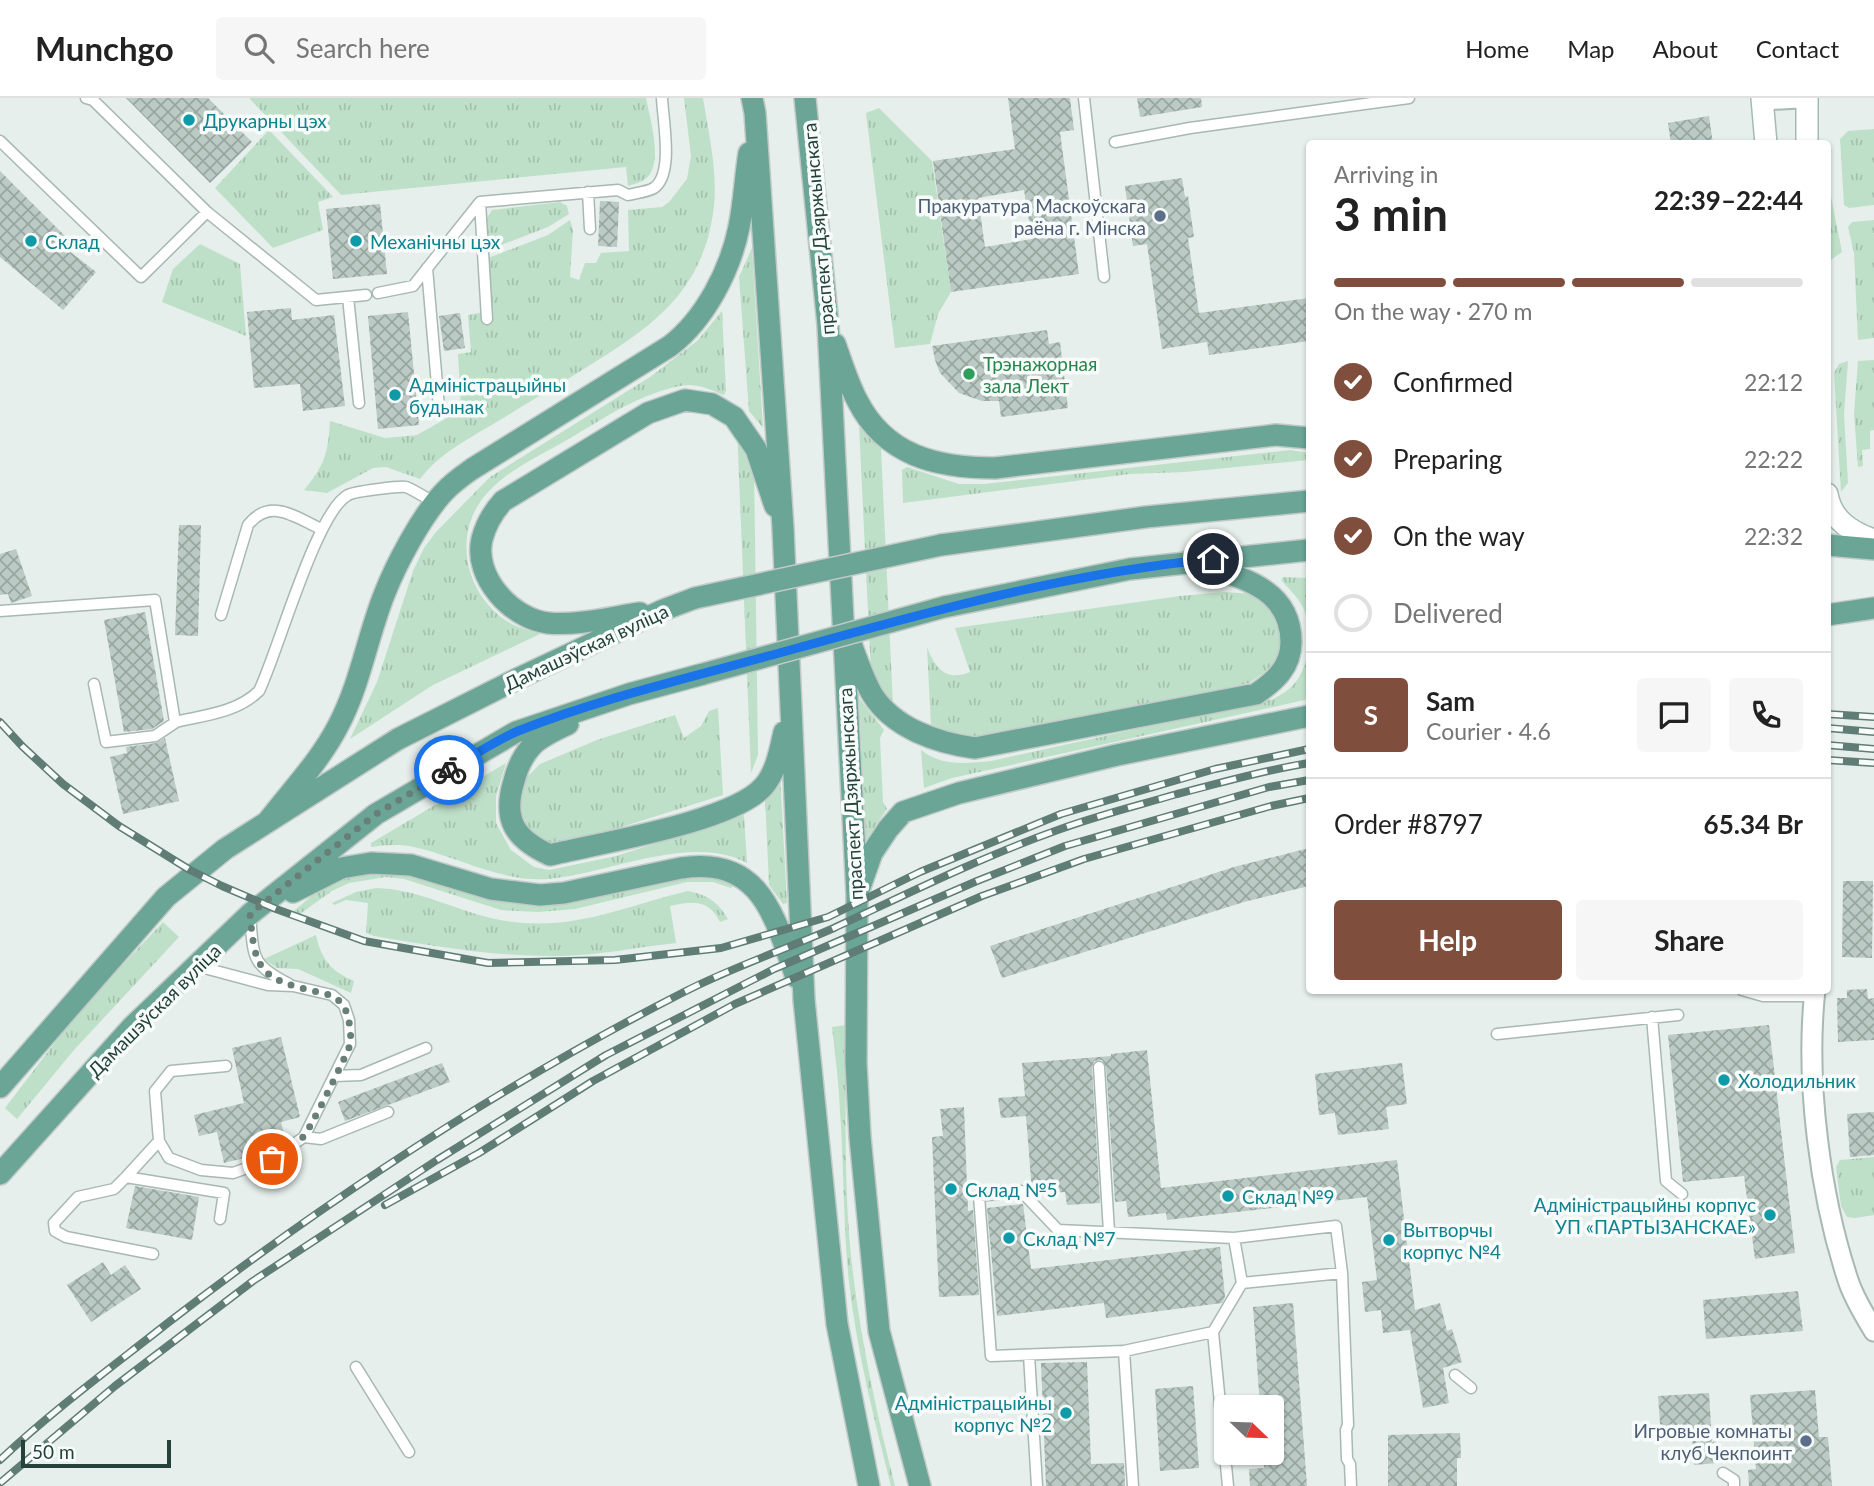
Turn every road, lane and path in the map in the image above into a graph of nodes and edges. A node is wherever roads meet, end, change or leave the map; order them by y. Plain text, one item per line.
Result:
1 (86, 98) edge
2 (662, 98) edge
3 (1084, 98) edge
4 (1409, 98) edge
5 (1800, 98) edge
6 (1807, 98) edge
7 (1763, 99) edge
8 (806, 100) edge
9 (1379, 100) edge
10 (754, 105) edge
11 (1766, 140) edge
12 (1807, 140) edge
13 (0, 141) edge
14 (1115, 142) dead end
15 (588, 192) junction
16 (480, 202) junction
17 (207, 212) junction
18 (590, 229) dead end
19 (427, 268) junction
20 (1104, 277) dead end
21 (378, 293) dead end
22 (366, 295) dead end
23 (348, 297) junction
24 (487, 319) dead end
25 (828, 325) junction
26 (359, 403) dead end
27 (439, 408) dead end
28 (1306, 438) edge
29 (1306, 501) edge
30 (435, 503) junction
31 (1831, 505) edge
32 (783, 528) junction
33 (321, 529) junction
34 (1874, 540) edge
35 (1831, 545) edge
36 (1874, 549) edge
37 (1306, 550) edge
38 (1189, 561) junction
39 (1831, 601) edge
40 (1874, 607) edge
41 (663, 610) junction
42 (0, 611) edge
43 (841, 614) junction
44 (1831, 614) edge
45 (221, 615) dead end
46 (94, 684) dead end
47 (629, 694) junction
48 (789, 695) junction
49 (1306, 717) edge
50 (176, 722) junction
51 (268, 821) junction
52 (857, 895) junction
53 (250, 914) junction
54 (197, 966) junction
55 (293, 986) junction
56 (1756, 994) edge
57 (1798, 994) edge
58 (1815, 994) edge
59 (804, 1000) junction
60 (1678, 1015) dead end
61 (1653, 1017) junction
62 (1497, 1034) dead end
63 (426, 1048) dead end
64 (226, 1066) dead end
65 (1100, 1067) dead end
66 (334, 1076) junction
67 (0, 1087) edge
68 (388, 1112) dead end
69 (304, 1137) junction
70 (159, 1141) junction
71 (0, 1174) edge
72 (126, 1177) junction
73 (1682, 1194) dead end
74 (220, 1219) dead end
75 (1109, 1233) junction
76 (1234, 1238) junction
77 (153, 1254) dead end
78 (1342, 1273) junction
79 (1242, 1283) junction
80 (1874, 1331) edge
81 (1213, 1332) junction
82 (1124, 1351) junction
83 (1029, 1354) junction
84 (356, 1367) dead end
85 (1455, 1375) dead end
86 (1471, 1388) dead end
87 (409, 1452) dead end
88 (1723, 1473) dead end
89 (869, 1486) edge
90 (920, 1486) edge
91 (1037, 1486) edge
92 (1133, 1486) edge
93 (1228, 1486) edge
94 (1351, 1486) edge
95 (1734, 1486) edge

1 - 17 lane
2 - 15 lane
3 - 20 lane
4 - 9 lane
5 - 7 street
6 - 12 main road
7 - 11 main road
8 - 25 main road, праспект Дзяржынскага
9 - 14 lane
10 - 30 main road
10 - 32 main road
13 - 17 lane
15 - 16 lane
15 - 18 lane
16 - 19 lane
16 - 24 lane
17 - 23 lane
19 - 21 lane
19 - 27 lane
22 - 23 lane
23 - 26 lane
25 - 28 main road
25 - 43 main road, праспект Дзяржынскага
29 - 41 main road, Дамашэўская вуліца, bridge
30 - 33 lane
30 - 51 main road
31 - 34 main road
32 - 41 main road
32 - 48 main road
33 - 45 lane
33 - 50 lane
35 - 36 main road
37 - 38 main road, Дамашэўская вуліца
38 - 43 main road
38 - 47 main road, Дамашэўская вуліца, bridge
39 - 40 main road
40 - 44 main road
41 - 51 main road, Дамашэўская вуліца
42 - 50 lane
43 - 52 main road, праспект Дзяржынскага
46 - 50 lane
47 - 48 main road
47 - 53 main road, Дамашэўская вуліца
48 - 59 main road
49 - 52 main road
51 - 67 main road, Дамашэўская вуліца
52 - 90 main road, праспект Дзяржынскага
53 - 54 main road, Дамашэўская вуліца
53 - 55 lane
53 - 59 main road
54 - 55 lane
54 - 71 main road, Дамашэўская вуліца
55 - 66 lane
56 - 57 lane
58 - 80 street
59 - 89 main road
60 - 61 lane
61 - 62 lane
61 - 73 lane
63 - 66 lane
64 - 70 lane
65 - 75 lane
66 - 69 lane
68 - 69 lane
69 - 70 lane
70 - 72 lane
72 - 74 lane
72 - 77 lane
75 - 76 lane
75 - 83 lane
76 - 78 lane
76 - 79 lane
78 - 79 lane
78 - 94 lane
79 - 81 lane
81 - 82 lane
81 - 93 lane
82 - 83 lane
82 - 92 lane
83 - 91 lane
84 - 87 lane
85 - 86 lane
88 - 95 lane

